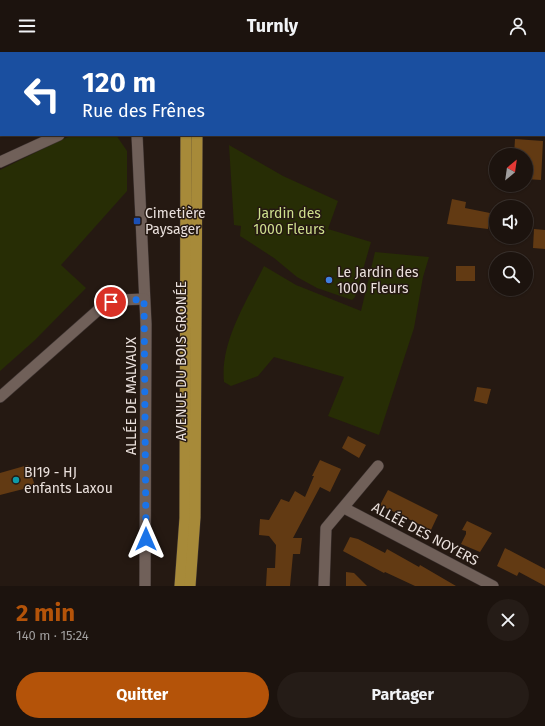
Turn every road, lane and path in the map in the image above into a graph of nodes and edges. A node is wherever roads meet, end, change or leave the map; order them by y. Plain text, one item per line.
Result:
1 (57, 136) edge
2 (137, 136) edge
3 (186, 136) edge
4 (197, 136) edge
5 (0, 162) edge
6 (144, 299) junction
7 (0, 397) edge
8 (378, 466) dead end
9 (344, 508) junction
10 (145, 586) edge
11 (180, 586) edge
12 (190, 586) edge
13 (324, 586) edge
14 (493, 586) edge

1 - 5 street
2 - 6 street, ALLÉE DE MALVAUX
3 - 11 main road, AVENUE DU BOIS GRONÉE
4 - 12 main road, AVENUE DU BOIS GRONÉE
6 - 7 street
6 - 10 street, ALLÉE DE MALVAUX
8 - 9 street
9 - 13 street
9 - 14 street, ALLÉE DES NOYERS

